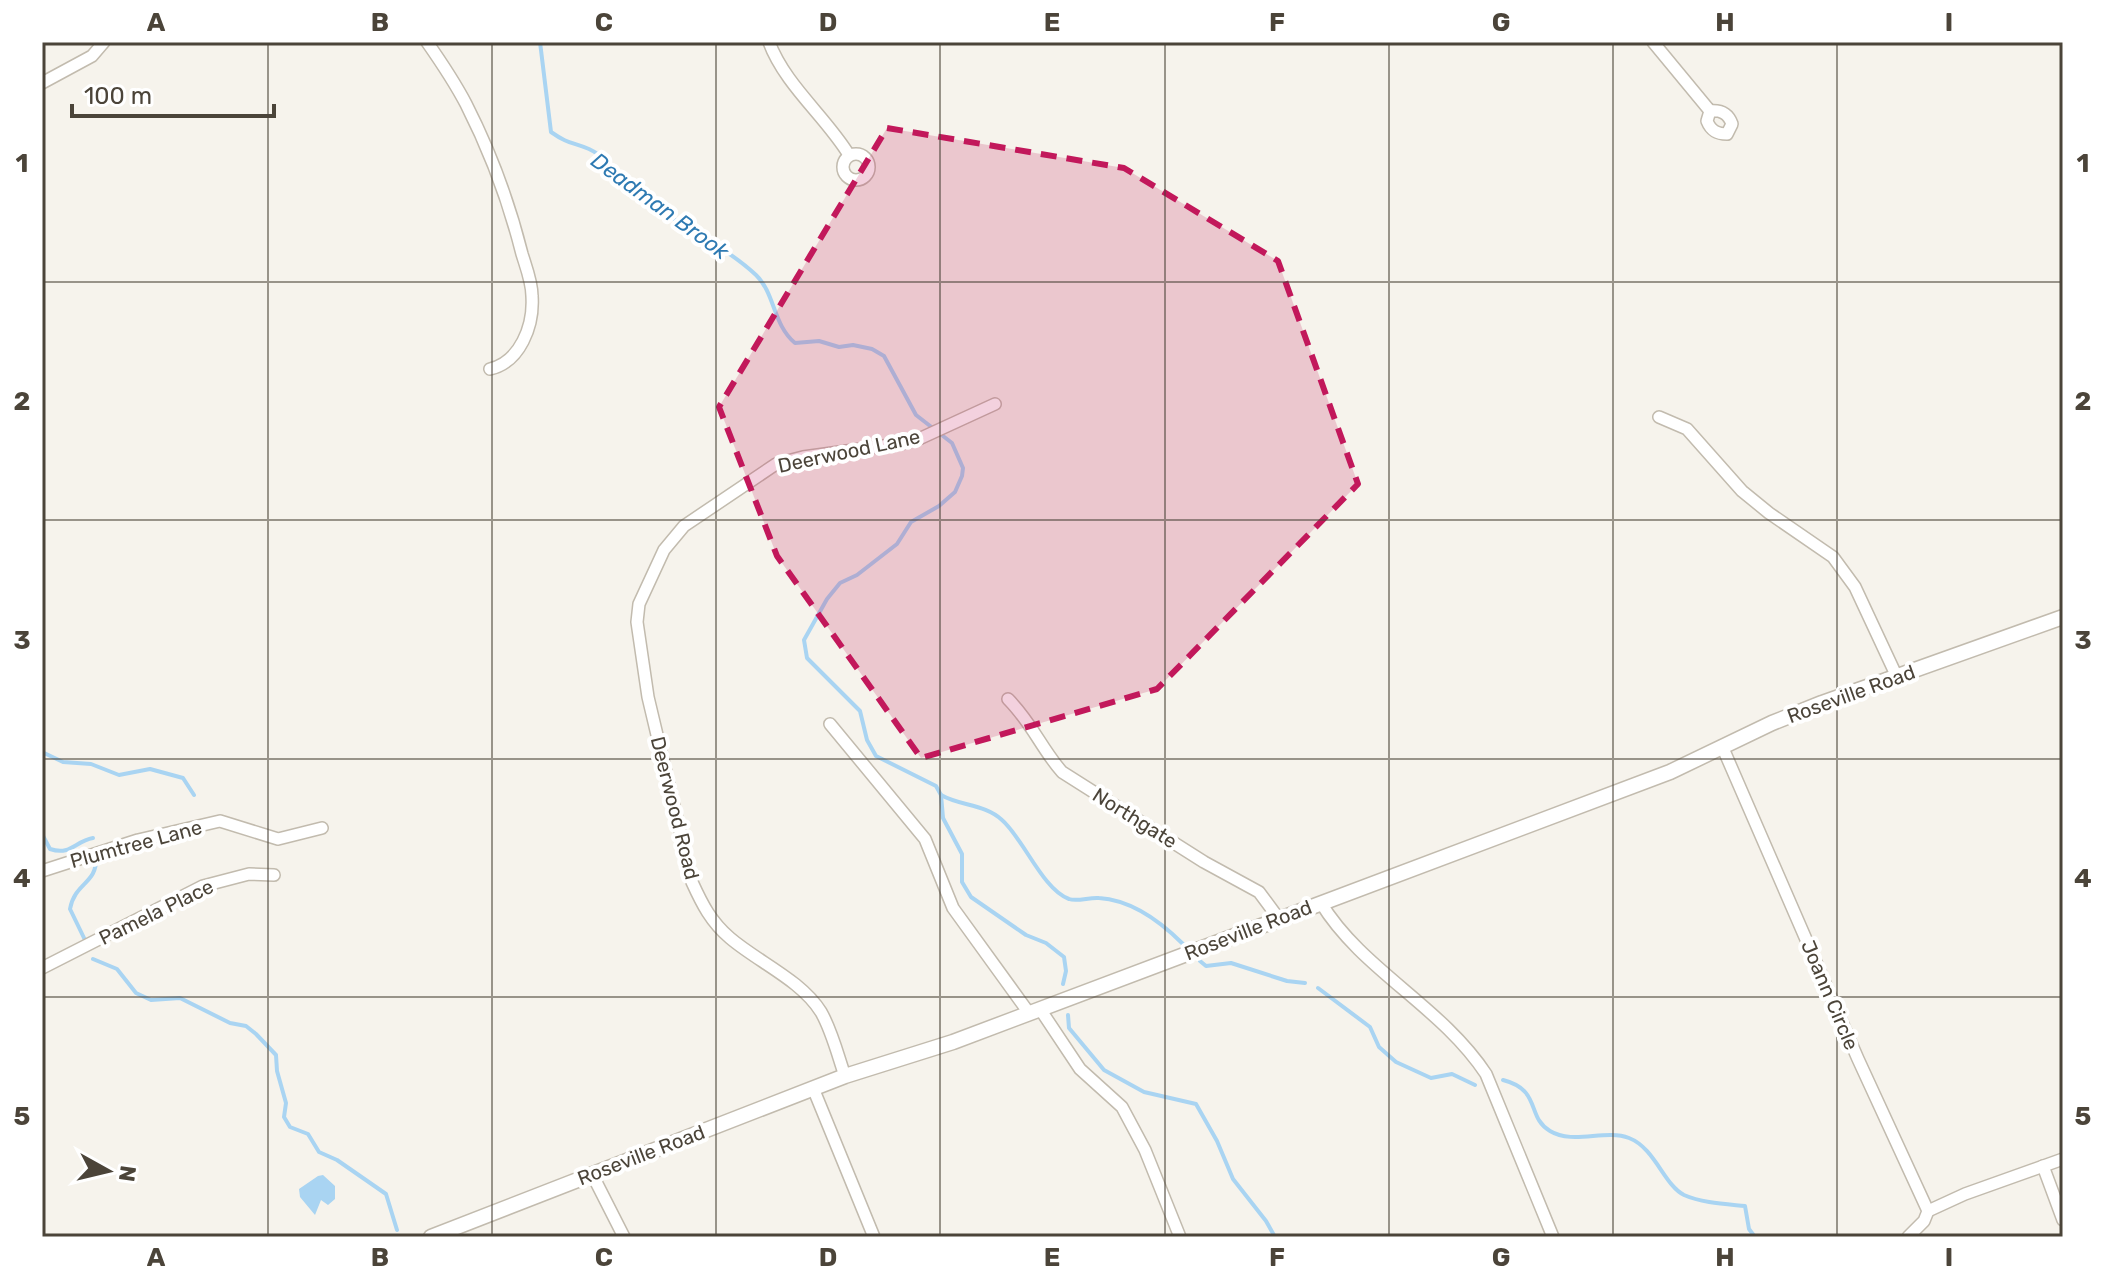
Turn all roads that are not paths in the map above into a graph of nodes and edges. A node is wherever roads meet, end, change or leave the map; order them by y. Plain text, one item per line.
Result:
1 (104, 42) edge
2 (427, 42) edge
3 (769, 42) edge
4 (1653, 42) edge
5 (42, 83) edge
6 (1710, 111) dead end
7 (849, 155) dead end
8 (490, 369) dead end
9 (995, 404) dead end
10 (1659, 417) dead end
11 (649, 580) joint
12 (2063, 617) edge
13 (1897, 677) junction
14 (1008, 699) dead end
15 (830, 724) dead end
16 (1722, 746) junction
17 (322, 828) dead end
18 (42, 871) edge
19 (274, 875) dead end
20 (1321, 903) junction
21 (1279, 919) junction
22 (42, 968) edge
23 (1035, 1011) junction
24 (845, 1076) junction
25 (813, 1088) junction
26 (2063, 1159) edge
27 (2043, 1166) junction
28 (592, 1174) junction
29 (1928, 1211) junction
30 (2063, 1220) edge
31 (431, 1237) edge
32 (624, 1237) edge
33 (874, 1237) edge
34 (1180, 1237) edge
35 (1553, 1237) edge
36 (1908, 1237) edge

1 - 5 street
2 - 8 street
3 - 7 street
4 - 6 street
9 - 11 street, Deerwood Lane
10 - 13 street
11 - 24 street, Deerwood Road
12 - 13 street, Roseville Road
13 - 16 street, Roseville Road
14 - 21 street, Northgate
15 - 23 street
16 - 20 street, Roseville Road
16 - 29 street, Joann Circle
17 - 18 street, Plumtree Lane
19 - 22 street, Pamela Place
20 - 21 street, Roseville Road
20 - 35 street
21 - 23 street, Roseville Road
23 - 24 street, Roseville Road
23 - 34 street
24 - 25 street, Roseville Road
25 - 28 street, Roseville Road
25 - 33 street
26 - 27 street
27 - 29 street
27 - 30 street
28 - 31 street, Roseville Road
28 - 32 street
29 - 36 street

